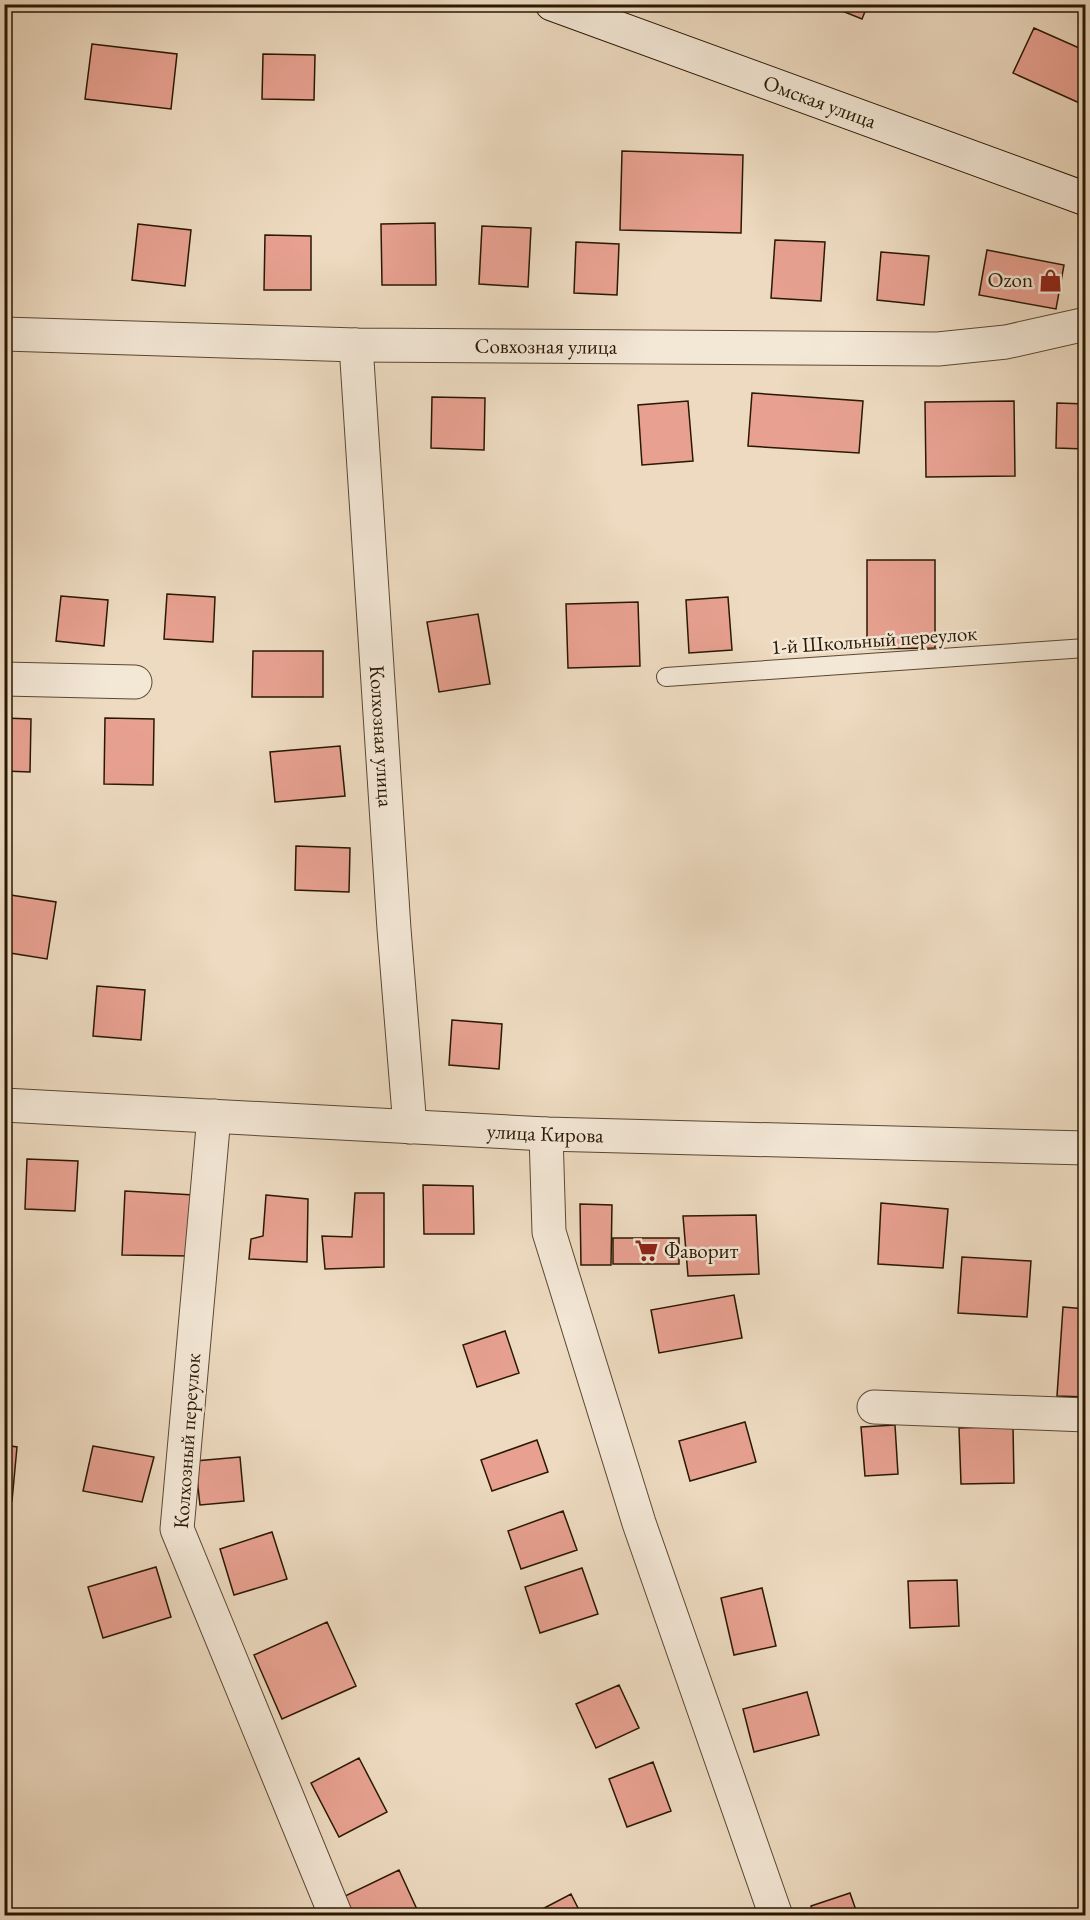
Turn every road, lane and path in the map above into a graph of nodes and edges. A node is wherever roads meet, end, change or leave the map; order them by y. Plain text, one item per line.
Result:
1 (552, 4) edge
2 (1086, 200) edge
3 (1086, 324) edge
4 (4, 334) edge
5 (356, 345) junction
6 (1086, 648) edge
7 (666, 677) dead end
8 (4, 679) edge
9 (135, 682) dead end
10 (4, 1105) edge
11 (214, 1116) junction
12 (410, 1127) junction
13 (546, 1134) junction
14 (1086, 1148) edge
15 (874, 1407) dead end
16 (1086, 1415) edge
17 (336, 1916) edge
18 (776, 1916) edge

1 - 2 street, Омская улица
3 - 5 street, Совхозная улица
4 - 5 street, Совхозная улица
5 - 12 street, Колхозная улица
6 - 7 lane, 1-й Школьный переулок
8 - 9 street
10 - 11 street, улица Кирова
11 - 12 street, улица Кирова
11 - 17 street, Колхозный переулок
12 - 13 street, улица Кирова
13 - 14 street, улица Кирова
13 - 18 street
15 - 16 street

